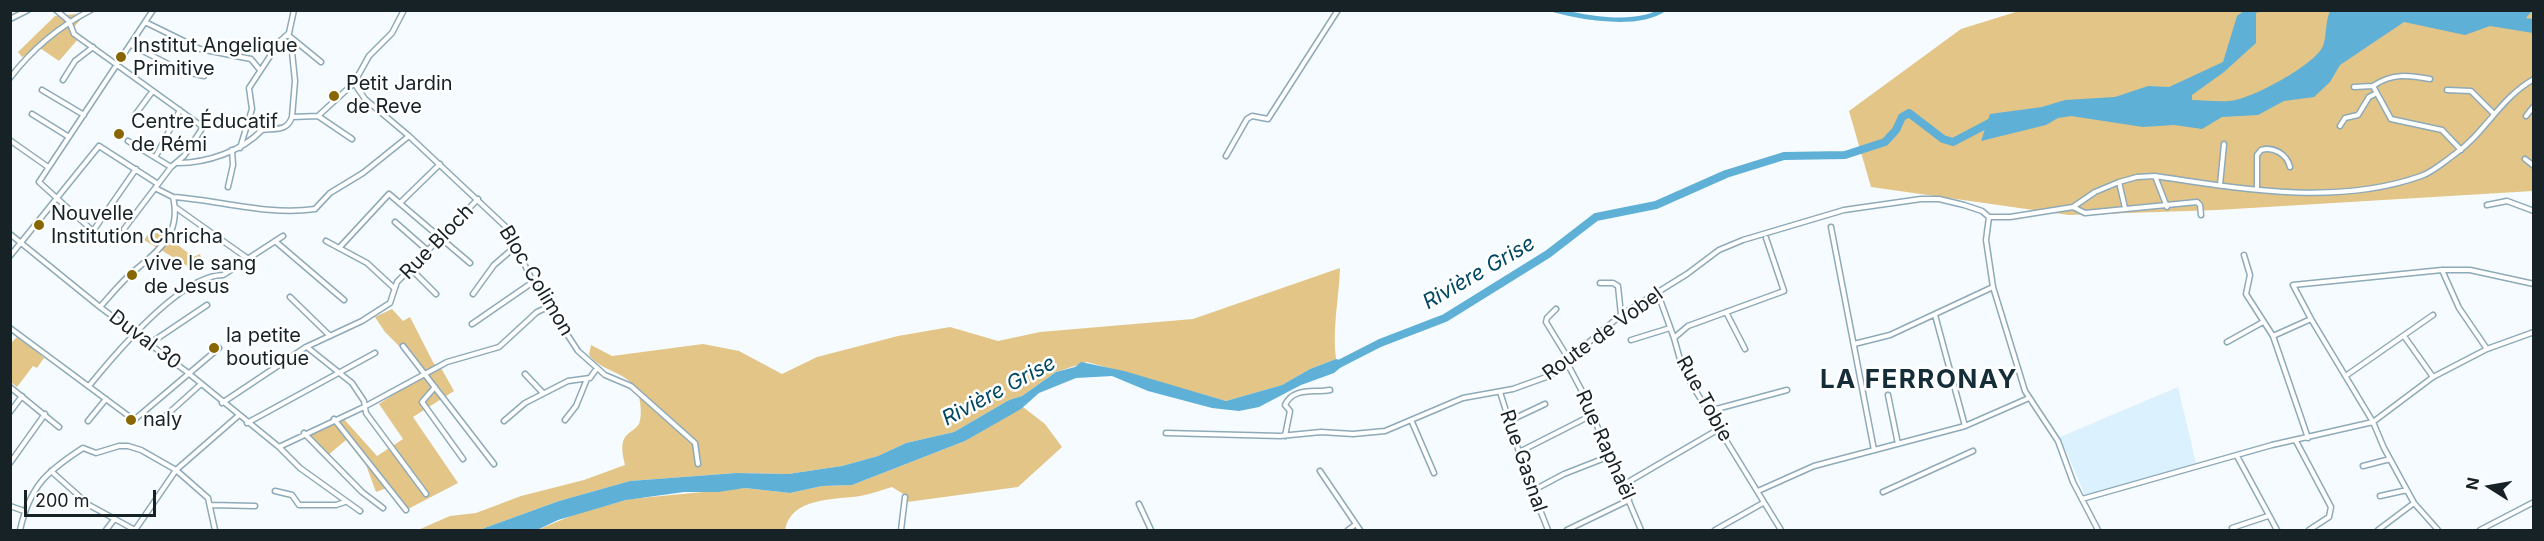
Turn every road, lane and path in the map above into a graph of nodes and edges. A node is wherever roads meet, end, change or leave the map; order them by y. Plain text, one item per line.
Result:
1 (28, 10) edge
2 (56, 10) edge
3 (91, 10) edge
4 (153, 10) edge
5 (294, 10) edge
6 (404, 10) edge
7 (1338, 10) edge
8 (10, 19) edge
9 (69, 21) junction
10 (145, 22) junction
11 (288, 35) junction
12 (280, 41) junction
13 (131, 45) junction
14 (93, 47) junction
15 (321, 62) dead end
16 (118, 66) junction
17 (260, 70) junction
18 (204, 76) dead end
19 (10, 78) edge
20 (2430, 79) dead end
21 (2534, 79) edge
22 (63, 80) dead end
23 (354, 83) junction
24 (2373, 86) junction
25 (2354, 87) dead end
26 (42, 90) dead end
27 (2447, 90) dead end
28 (152, 92) junction
29 (2375, 94) junction
30 (2534, 106) edge
31 (180, 110) junction
32 (2493, 113) junction
33 (32, 114) dead end
34 (84, 115) junction
35 (135, 115) dead end
36 (318, 116) junction
37 (2526, 116) dead end
38 (292, 119) junction
39 (2340, 126) dead end
40 (410, 136) junction
41 (69, 137) junction
42 (352, 139) dead end
43 (11, 141) edge
44 (128, 141) dead end
45 (2224, 144) dead end
46 (240, 148) junction
47 (232, 150) junction
48 (2461, 150) junction
49 (156, 156) junction
50 (1226, 156) dead end
51 (2525, 159) dead end
52 (177, 163) junction
53 (440, 164) junction
54 (48, 166) junction
55 (171, 166) junction
56 (2534, 166) edge
57 (2290, 167) dead end
58 (136, 169) junction
59 (2155, 176) junction
60 (2120, 182) junction
61 (2220, 185) junction
62 (157, 186) junction
63 (228, 187) dead end
64 (2257, 189) junction
65 (173, 196) junction
66 (60, 198) junction
67 (478, 199) junction
68 (400, 203) junction
69 (2487, 205) dead end
70 (175, 207) junction
71 (2073, 207) junction
72 (2167, 207) junction
73 (2126, 208) junction
74 (2534, 211) edge
75 (2201, 215) dead end
76 (1989, 217) junction
77 (395, 222) dead end
78 (1831, 227) dead end
79 (124, 229) dead end
80 (10, 234) edge
81 (283, 236) dead end
82 (440, 237) junction
83 (1766, 238) dead end
84 (275, 241) junction
85 (326, 241) dead end
86 (20, 243) junction
87 (516, 246) junction
88 (340, 247) junction
89 (427, 250) junction
90 (2244, 255) dead end
91 (10, 256) edge
92 (248, 258) junction
93 (470, 263) dead end
94 (410, 268) junction
95 (2442, 270) junction
96 (533, 282) junction
97 (1600, 284) dead end
98 (2534, 284) edge
99 (1993, 287) junction
100 (394, 288) junction
101 (1658, 293) junction
102 (436, 294) dead end
103 (473, 294) dead end
104 (290, 297) dead end
105 (344, 300) dead end
106 (207, 305) dead end
107 (100, 307) junction
108 (548, 307) junction
109 (1556, 309) dead end
110 (1726, 312) junction
111 (1621, 315) junction
112 (1935, 315) junction
113 (2433, 315) dead end
114 (2311, 319) junction
115 (2264, 322) junction
116 (472, 324) dead end
117 (10, 328) edge
118 (1670, 328) junction
119 (2534, 332) edge
120 (134, 333) junction
121 (330, 336) junction
122 (2273, 336) junction
123 (2404, 336) junction
124 (1674, 338) junction
125 (1631, 340) dead end
126 (2227, 342) dead end
127 (149, 344) junction
128 (1854, 344) junction
129 (403, 346) dead end
130 (306, 347) junction
131 (219, 348) dead end
132 (1745, 349) dead end
133 (2487, 349) junction
134 (375, 353) dead end
135 (1567, 360) junction
136 (597, 368) junction
137 (187, 372) junction
138 (342, 372) junction
139 (424, 372) junction
140 (525, 374) dead end
141 (2347, 375) junction
142 (2433, 377) junction
143 (587, 379) junction
144 (201, 384) junction
145 (89, 386) junction
146 (10, 387) edge
147 (435, 387) junction
148 (1329, 390) dead end
149 (1786, 390) dead end
150 (1500, 392) junction
151 (543, 393) junction
152 (1888, 395) dead end
153 (22, 396) junction
154 (2030, 398) junction
155 (106, 399) junction
156 (222, 403) junction
157 (1545, 404) dead end
158 (364, 407) junction
159 (1709, 411) junction
160 (10, 412) edge
161 (45, 414) junction
162 (1592, 415) junction
163 (238, 416) junction
164 (334, 419) junction
165 (161, 420) dead end
166 (566, 420) dead end
167 (88, 421) dead end
168 (504, 421) dead end
169 (1509, 421) junction
170 (1412, 422) junction
171 (2373, 422) junction
172 (247, 423) junction
173 (1965, 426) junction
174 (59, 427) dead end
175 (1719, 429) junction
176 (304, 433) junction
177 (1166, 433) dead end
178 (1285, 436) junction
179 (2308, 438) junction
180 (2296, 441) junction
181 (1898, 444) junction
182 (279, 447) junction
183 (1521, 450) junction
184 (1875, 450) junction
185 (1974, 451) dead end
186 (1610, 456) junction
187 (2237, 456) junction
188 (463, 459) dead end
189 (2390, 459) junction
190 (10, 463) edge
191 (494, 464) dead end
192 (698, 464) dead end
193 (2363, 466) dead end
194 (176, 470) junction
195 (51, 471) junction
196 (1320, 471) dead end
197 (1434, 473) dead end
198 (1623, 485) junction
199 (2407, 490) junction
200 (275, 491) dead end
201 (1532, 491) junction
202 (1758, 491) junction
203 (1883, 492) dead end
204 (426, 494) dead end
205 (2380, 496) dead end
206 (905, 497) dead end
207 (2082, 499) junction
208 (1629, 500) junction
209 (345, 502) junction
210 (2534, 502) edge
211 (1762, 503) junction
212 (2414, 503) junction
213 (1138, 504) dead end
214 (210, 505) junction
215 (10, 506) edge
216 (255, 506) dead end
217 (383, 508) dead end
218 (406, 510) dead end
219 (24, 511) junction
220 (360, 511) dead end
221 (2268, 516) junction
222 (113, 521) junction
223 (1356, 524) junction
224 (2232, 528) dead end
225 (135, 530) edge
226 (20, 531) edge
227 (106, 531) edge
228 (215, 531) edge
229 (901, 531) edge
230 (1151, 531) edge
231 (1348, 531) edge
232 (1360, 531) edge
233 (1548, 531) edge
234 (1567, 531) edge
235 (1641, 531) edge
236 (1715, 531) edge
237 (1781, 531) edge
238 (2098, 531) edge
239 (2277, 531) edge
240 (2309, 531) edge
241 (2378, 531) edge
242 (2438, 531) edge
243 (2480, 531) edge

1 - 8 street
2 - 9 street
3 - 9 street
4 - 10 street
5 - 11 street
6 - 23 street
7 - 50 street
9 - 14 street
9 - 19 street
10 - 13 street
10 - 17 street
11 - 12 street
11 - 15 street
12 - 17 street
12 - 38 street
13 - 16 street
13 - 18 street
14 - 16 street
14 - 22 street
16 - 28 street
16 - 34 street
17 - 46 street
20 - 24 street
21 - 32 street
23 - 36 street
23 - 40 street, Bloc Colimon
24 - 25 street
24 - 29 street
26 - 34 street
27 - 32 street
28 - 31 street
28 - 35 street
29 - 39 street
29 - 48 street
30 - 37 street
31 - 49 street
31 - 52 street
32 - 48 street
33 - 41 street
34 - 41 street
36 - 38 street
36 - 42 street
38 - 46 street
40 - 53 street, Bloc Colimon
40 - 65 street
41 - 54 street
43 - 54 street
44 - 49 street
45 - 61 street
46 - 47 street
47 - 52 street
47 - 63 street
48 - 64 street
49 - 55 street
51 - 56 street
52 - 55 street
53 - 67 street, Bloc Colimon
53 - 68 street
54 - 66 street
55 - 62 street
57 - 64 street
58 - 62 street
58 - 66 street
58 - 66 street
59 - 60 street
59 - 61 street
59 - 72 street
60 - 71 street
60 - 73 street
61 - 64 street
62 - 65 street
62 - 79 street
65 - 70 street
66 - 86 street
67 - 82 street, Rue Bloch
67 - 87 street, Bloc Colimon
68 - 82 street
68 - 88 street
69 - 74 street
70 - 92 street
70 - 107 street
71 - 73 street
71 - 76 street
72 - 73 street
72 - 75 street
76 - 99 street
76 - 101 street, Route de Vobel
77 - 89 street
78 - 128 street
80 - 86 street, Duval 30
81 - 84 street
82 - 89 street, Rue Bloch
82 - 93 street
83 - 110 street, Rue Tobie
84 - 92 street
84 - 105 street
85 - 88 street
86 - 91 street
86 - 107 street, Duval 30
87 - 96 street, Bloc Colimon
87 - 103 street
88 - 100 street
89 - 94 street, Rue Bloch
90 - 115 street
92 - 120 street
94 - 100 street, Rue Bloch
94 - 102 street
95 - 98 street
95 - 114 street
95 - 133 street
96 - 108 street, Bloc Colimon
96 - 116 street
97 - 111 street
99 - 112 street
99 - 154 street
100 - 121 street, Rue Bloch
101 - 111 street, Route de Vobel
101 - 118 street
104 - 121 street
106 - 127 street
107 - 120 street, Duval 30
108 - 136 street, Bloc Colimon
108 - 139 street
109 - 135 street, Rue Raphaël
110 - 124 street, Rue Tobie
110 - 132 street
111 - 135 street, Route de Vobel
112 - 128 street
112 - 173 street
113 - 123 street
114 - 122 street
114 - 141 street
115 - 122 street
115 - 126 street
117 - 145 street
118 - 124 street
118 - 125 street
119 - 133 street
120 - 127 street, Duval 30
120 - 145 street
121 - 130 street, Rue Bloch
122 - 179 street
123 - 141 street
123 - 142 street
124 - 159 street, Rue Tobie
127 - 137 street, Duval 30
128 - 184 street
129 - 139 street
130 - 138 street
130 - 156 street, Rue Bloch
131 - 137 street
133 - 142 street
134 - 138 street
135 - 150 street, Route de Vobel
135 - 162 street, Rue Raphaël
136 - 143 street
136 - 192 street, Bloc Colimon
137 - 144 street, Duval 30
137 - 155 street
138 - 158 street
138 - 172 street
139 - 147 street
139 - 158 street
140 - 151 street
141 - 171 street
142 - 171 street
143 - 151 street
143 - 166 street
144 - 156 street, Duval 30
144 - 165 street
145 - 155 street
146 - 153 street
147 - 188 street
147 - 191 street
148 - 178 street
149 - 159 street
150 - 169 street, Rue Gasnal
150 - 170 street, Route de Vobel
151 - 168 street
152 - 181 street
153 - 160 street
153 - 161 street
154 - 173 street
154 - 207 street
155 - 167 street
156 - 163 street, Duval 30
157 - 169 street
158 - 164 street
158 - 204 street
159 - 175 street, Rue Tobie
161 - 174 street
161 - 190 street
162 - 183 street
162 - 186 street, Rue Raphaël
163 - 172 street, Duval 30
163 - 194 street
164 - 176 street
164 - 218 street
169 - 183 street, Rue Gasnal
170 - 178 street, Route de Vobel
170 - 197 street
171 - 179 street
171 - 189 street
172 - 182 street, Duval 30
173 - 181 street
175 - 198 street
175 - 202 street, Rue Tobie
176 - 182 street
176 - 217 street
177 - 178 street, Route de Vobel
179 - 180 street
180 - 187 street
180 - 240 street
181 - 184 street
182 - 209 street, Duval 30
183 - 201 street, Rue Gasnal
184 - 202 street
185 - 203 street
186 - 198 street, Rue Raphaël
186 - 201 street
187 - 207 street
187 - 221 street
189 - 193 street
189 - 199 street
194 - 195 street
194 - 214 street
194 - 225 street
195 - 219 street
195 - 222 street
196 - 223 street
198 - 208 street, Rue Raphaël
199 - 205 street
199 - 212 street
200 - 209 street
201 - 233 street, Rue Gasnal
202 - 211 street, Rue Tobie
206 - 229 street
207 - 238 street
208 - 234 street
208 - 235 street, Rue Raphaël
209 - 220 street, Duval 30
210 - 243 street
211 - 236 street
211 - 237 street, Rue Tobie
212 - 241 street
212 - 242 street
213 - 230 street
214 - 216 street
214 - 228 street
215 - 219 street
219 - 226 street
221 - 224 street
221 - 239 street
222 - 225 street
222 - 227 street
223 - 231 street
223 - 232 street

